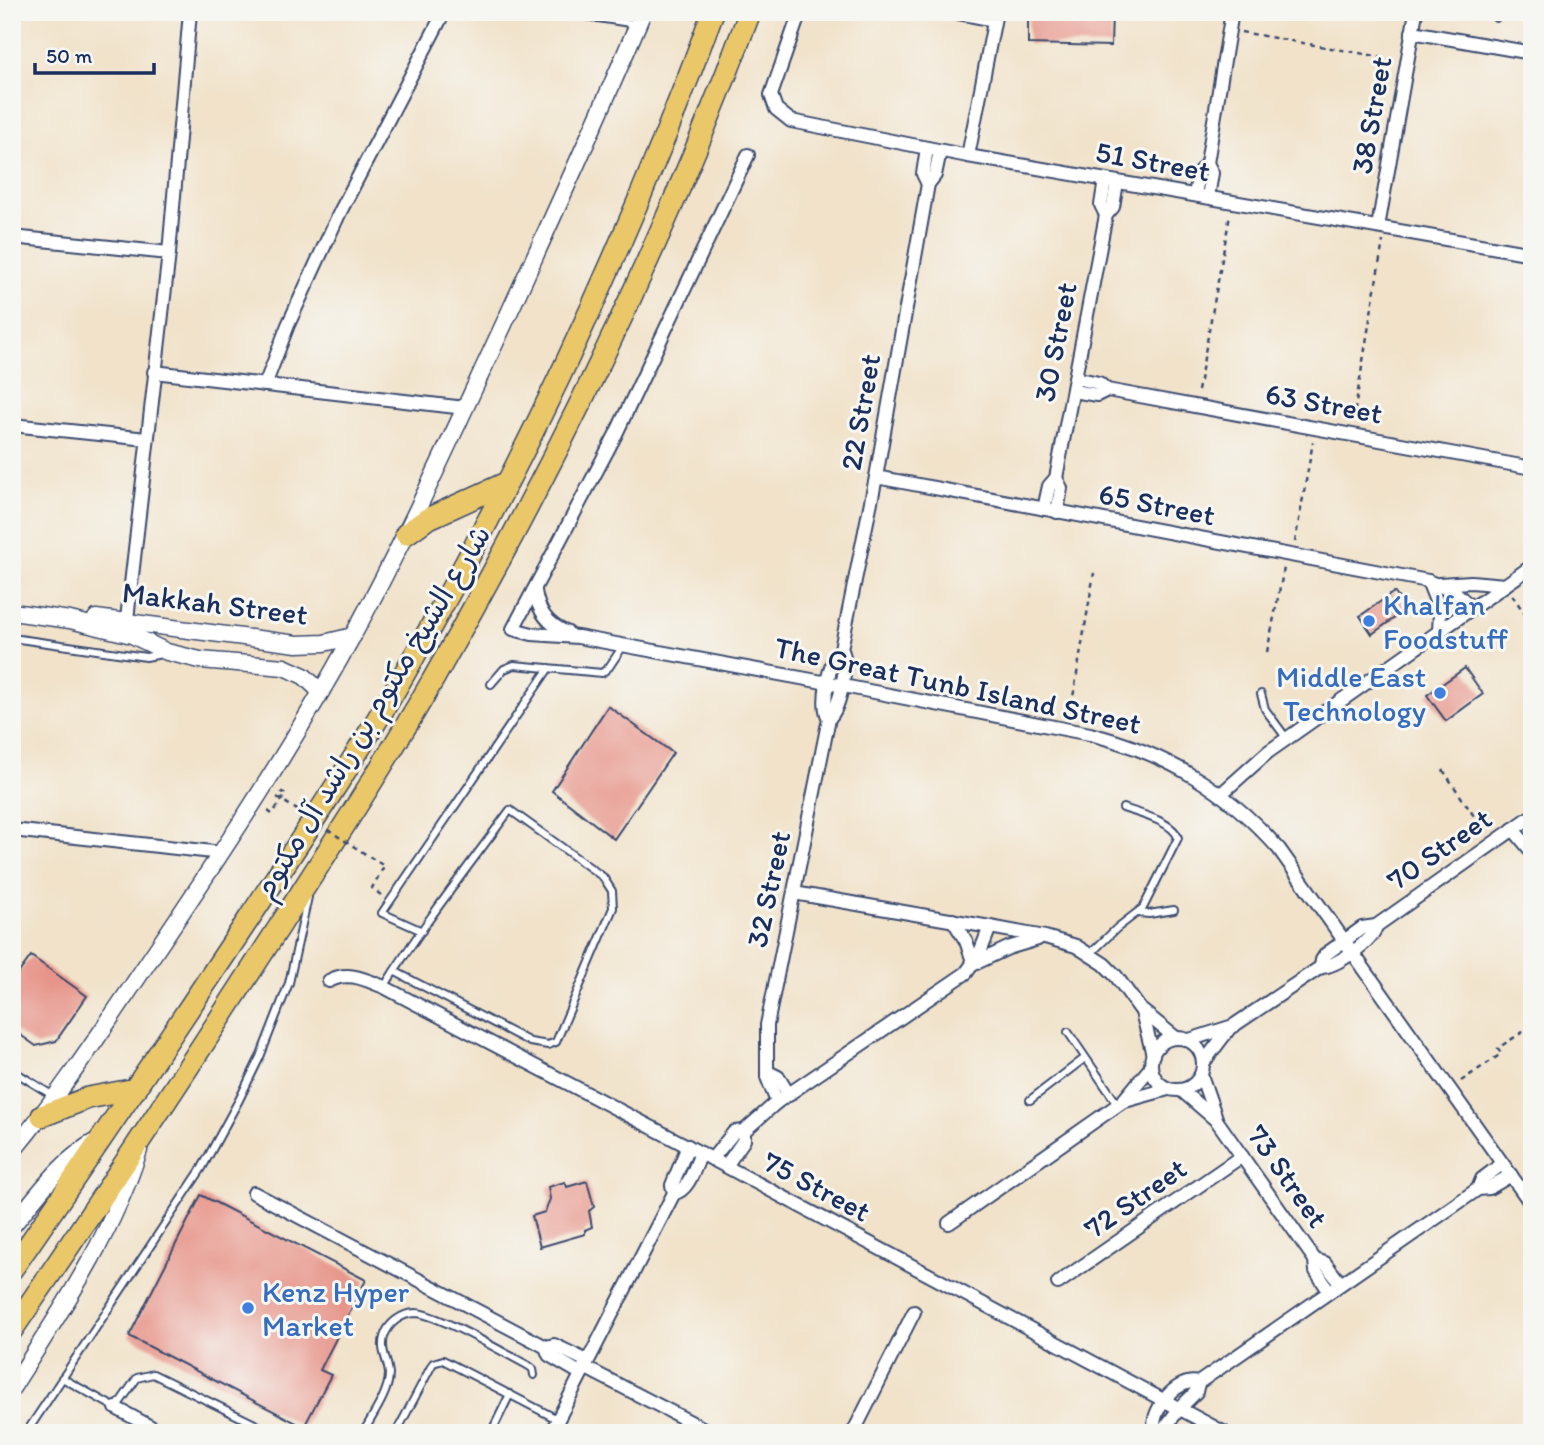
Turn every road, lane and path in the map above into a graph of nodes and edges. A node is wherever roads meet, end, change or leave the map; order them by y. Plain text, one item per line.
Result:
1 (190, 12) edge
2 (444, 12) edge
3 (560, 12) edge
4 (713, 12) edge
5 (750, 12) edge
6 (800, 12) edge
7 (937, 12) edge
8 (1232, 12) edge
9 (1416, 12) edge
10 (640, 18) edge
11 (995, 18) edge
12 (1229, 30) junction
13 (1412, 32) junction
14 (1532, 52) edge
15 (1407, 61) junction
16 (934, 150) junction
17 (748, 155) dead end
18 (968, 156) junction
19 (1111, 181) junction
20 (1201, 196) junction
21 (1232, 202) junction
22 (1381, 228) junction
23 (12, 237) edge
24 (169, 253) junction
25 (1532, 254) edge
26 (154, 372) junction
27 (1074, 384) junction
28 (265, 385) junction
29 (1195, 407) junction
30 (465, 408) junction
31 (12, 425) edge
32 (1316, 429) junction
33 (1351, 435) junction
34 (147, 439) junction
35 (1532, 468) edge
36 (876, 477) junction
37 (506, 483) junction
38 (1051, 510) junction
39 (406, 534) junction
40 (1289, 555) junction
41 (1532, 566) edge
42 (1094, 573) dead end
43 (1432, 583) junction
44 (1505, 585) junction
45 (535, 591) junction
46 (1472, 608) junction
47 (12, 612) edge
48 (1532, 624) edge
49 (126, 628) junction
50 (1439, 632) junction
51 (353, 636) junction
52 (578, 637) junction
53 (12, 638) edge
54 (623, 646) junction
55 (167, 652) junction
56 (1267, 652) dead end
57 (549, 668) junction
58 (491, 684) dead end
59 (835, 684) junction
60 (321, 692) junction
61 (1261, 694) dead end
62 (1067, 730) junction
63 (1287, 739) junction
64 (1443, 770) dead end
65 (1221, 793) junction
66 (286, 794) dead end
67 (1123, 807) dead end
68 (1525, 825) edge
69 (12, 830) edge
70 (1492, 844) junction
71 (1532, 852) edge
72 (222, 853) junction
73 (313, 873) junction
74 (372, 888) dead end
75 (794, 893) junction
76 (1174, 909) dead end
77 (1138, 913) junction
78 (953, 920) junction
79 (990, 927) junction
80 (422, 931) junction
81 (1045, 937) junction
82 (1349, 946) junction
83 (1090, 954) junction
84 (974, 964) junction
85 (394, 971) junction
86 (329, 981) dead end
87 (384, 987) junction
88 (1140, 1009) junction
89 (1233, 1026) junction
90 (1532, 1026) edge
91 (1068, 1032) dead end
92 (1182, 1039) junction
93 (1085, 1058) junction
94 (1152, 1061) junction
95 (1203, 1069) junction
96 (12, 1070) edge
97 (136, 1088) junction
98 (1449, 1088) junction
99 (1174, 1089) junction
100 (56, 1098) junction
101 (783, 1098) junction
102 (1030, 1100) dead end
103 (1120, 1103) junction
104 (42, 1116) junction
105 (1217, 1121) junction
106 (744, 1131) junction
107 (103, 1138) junction
108 (143, 1138) junction
109 (688, 1146) junction
110 (12, 1152) edge
111 (706, 1156) junction
112 (1242, 1156) junction
113 (1502, 1164) junction
114 (726, 1166) junction
115 (1511, 1175) junction
116 (1478, 1189) junction
117 (254, 1193) dead end
118 (674, 1194) junction
119 (1532, 1205) edge
120 (949, 1223) dead end
121 (12, 1226) edge
122 (1315, 1260) junction
123 (12, 1269) edge
124 (1058, 1283) dead end
125 (1340, 1283) junction
126 (1329, 1291) junction
127 (914, 1312) dead end
128 (12, 1330) edge
129 (584, 1367) junction
130 (534, 1375) dead end
131 (62, 1378) junction
132 (1198, 1383) junction
133 (12, 1388) edge
134 (510, 1394) junction
135 (1164, 1401) junction
136 (116, 1408) junction
137 (1179, 1409) junction
138 (557, 1419) junction
139 (137, 1427) edge
140 (365, 1430) edge
141 (1155, 1432) edge
142 (26, 1433) edge
143 (162, 1433) edge
144 (273, 1433) edge
145 (375, 1433) edge
146 (396, 1433) edge
147 (491, 1433) edge
148 (551, 1433) edge
149 (712, 1433) edge
150 (853, 1433) edge
151 (1225, 1433) edge

1 - 24 street
2 - 28 street
3 - 10 lane
4 - 37 main road, شارع الشيخ مكتوم بن راشد آل مكتوم
5 - 73 main road, شارع الشيخ مكتوم بن راشد آل مكتوم
6 - 16 street, 51 Street
7 - 11 lane
8 - 12 street
9 - 13 street, 38 Street
10 - 30 street
11 - 18 street
12 - 15 path
12 - 20 street
13 - 14 street
13 - 15 street, 38 Street
15 - 22 street, 38 Street
16 - 18 street, 51 Street
16 - 36 street, 22 Street
17 - 45 street
18 - 19 street, 51 Street
19 - 20 street, 51 Street
19 - 27 street, 30 Street
20 - 21 street, 51 Street
21 - 22 street, 51 Street
21 - 29 path
22 - 25 street, 51 Street
22 - 33 path
23 - 24 street
24 - 26 street
26 - 28 street
26 - 34 street
27 - 29 street, 63 Street
27 - 38 street, 30 Street
28 - 30 street
29 - 32 street, 63 Street
30 - 39 street
31 - 34 street
32 - 33 street, 63 Street
32 - 40 path
33 - 35 street, 63 Street
34 - 49 street
36 - 38 street, 65 Street
36 - 59 street, 22 Street
37 - 39 main road
37 - 97 main road, شارع الشيخ مكتوم بن راشد آل مكتوم
38 - 40 street, 65 Street
39 - 51 street
40 - 43 street, 65 Street
40 - 56 path
41 - 44 street
42 - 62 path
43 - 44 street, 65 Street
43 - 46 street, 65 Street
43 - 50 street
44 - 46 street
44 - 48 path
45 - 52 street, The Great Tunb Island Street
45 - 52 street, The Great Tunb Island Street
46 - 50 street
47 - 49 street, Makkah Street
49 - 51 street, Makkah Street
49 - 55 street, Makkah Street
50 - 63 street
51 - 60 street
52 - 54 street, The Great Tunb Island Street
53 - 55 lane
54 - 57 lane
54 - 59 street, The Great Tunb Island Street
55 - 60 street, Makkah Street
57 - 58 lane
57 - 80 lane
59 - 62 street, The Great Tunb Island Street
59 - 75 street, 32 Street
60 - 72 street
61 - 63 lane
62 - 65 street, The Great Tunb Island Street
63 - 65 street
64 - 70 path
65 - 82 street, The Great Tunb Island Street
66 - 74 path, bridge
67 - 77 lane
68 - 70 street, 70 Street
68 - 71 street
69 - 72 street
70 - 82 street, 70 Street
72 - 100 street
73 - 108 main road, شارع الشيخ مكتوم بن راشد آل مكتوم
73 - 131 lane
75 - 78 street
75 - 101 street, 32 Street
76 - 77 lane
77 - 83 lane
78 - 79 street
78 - 84 street
79 - 81 street
79 - 84 street
80 - 85 lane
80 - 85 lane
81 - 83 street
81 - 84 street
82 - 89 street, 70 Street
82 - 98 street, The Great Tunb Island Street
83 - 88 street
84 - 101 street
85 - 87 lane
86 - 87 street, 75 Street
87 - 109 street, 75 Street
88 - 92 street
88 - 94 street
89 - 92 street, 70 Street
89 - 95 street, 70 Street
90 - 98 path
91 - 93 lane
92 - 94 street
92 - 95 street
93 - 102 lane
93 - 103 lane
94 - 99 street
94 - 103 street
95 - 99 street
95 - 105 street, 73 Street
96 - 100 lane
97 - 104 main road
97 - 107 main road, شارع الشيخ مكتوم بن راشد آل مكتوم
98 - 113 street, The Great Tunb Island Street
99 - 103 street
99 - 105 street, 73 Street
100 - 104 street
101 - 106 street
103 - 120 street
104 - 110 street
105 - 112 street, 73 Street
106 - 111 street
106 - 114 street
107 - 121 street
107 - 123 main road, شارع الشيخ مكتوم بن راشد آل مكتوم
108 - 128 main road, شارع الشيخ مكتوم بن راشد آل مكتوم
108 - 133 street
109 - 111 street, 75 Street
109 - 118 street
111 - 114 street, 75 Street
111 - 118 street
112 - 122 street, 73 Street
112 - 124 street, 72 Street
113 - 115 street, The Great Tunb Island Street
113 - 116 street
114 - 135 street, 75 Street
115 - 116 street
115 - 119 street, The Great Tunb Island Street
116 - 125 street
117 - 129 street
118 - 129 street
122 - 125 street, 73 Street
122 - 126 street, 73 Street
125 - 126 street
126 - 132 street
127 - 150 street
129 - 138 street
129 - 149 street
130 - 140 lane
131 - 136 lane
131 - 142 lane
132 - 135 street
132 - 137 street
134 - 138 lane
134 - 146 lane
134 - 147 lane
135 - 137 street, 75 Street
135 - 141 street
136 - 139 street
136 - 144 lane
137 - 141 street
137 - 151 street, 75 Street
138 - 148 street
139 - 143 street
140 - 145 lane

